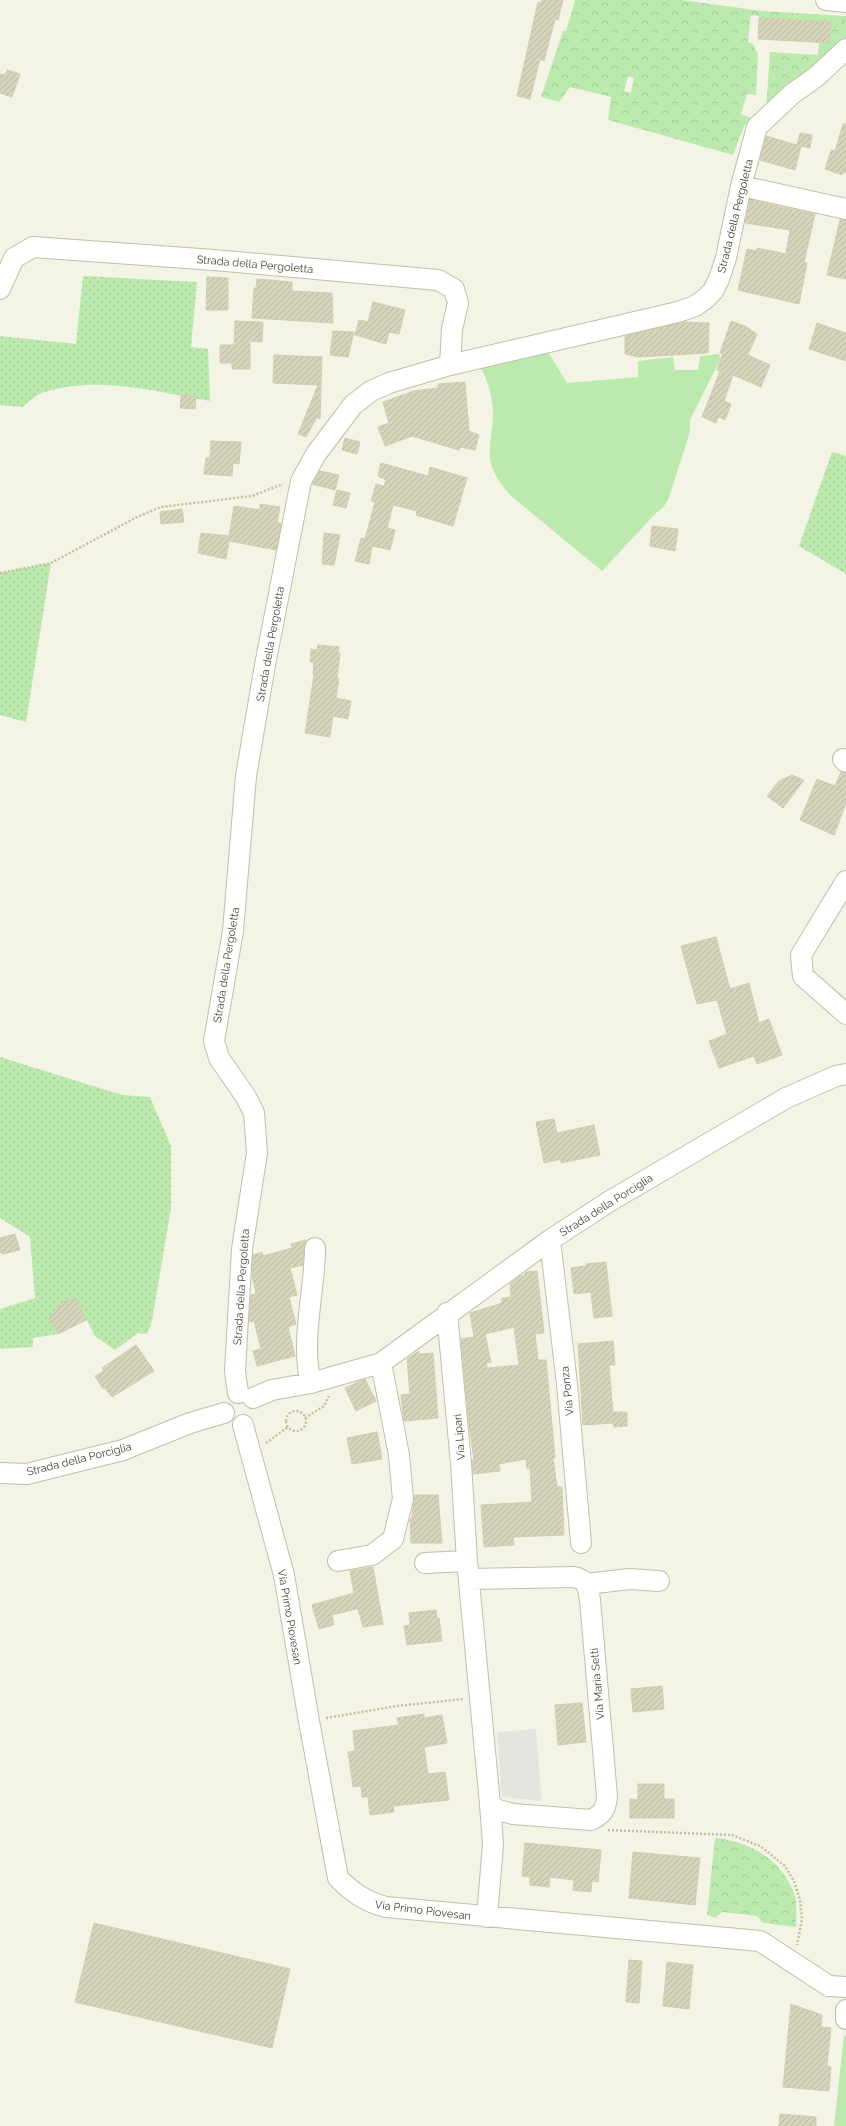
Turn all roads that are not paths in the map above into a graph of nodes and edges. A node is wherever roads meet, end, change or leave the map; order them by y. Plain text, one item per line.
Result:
1 (826, 0) edge
2 (846, 2) edge
3 (846, 49) edge
4 (741, 186) junction
5 (846, 209) edge
6 (0, 289) edge
7 (450, 365) junction
8 (846, 881) edge
9 (846, 1014) edge
10 (846, 1074) edge
11 (550, 1240) junction
12 (315, 1248) dead end
13 (447, 1313) junction
14 (381, 1363) junction
15 (320, 1380) junction
16 (245, 1396) junction
17 (224, 1413) junction
18 (243, 1425) junction
19 (0, 1473) edge
20 (581, 1543) dead end
21 (338, 1561) dead end
22 (425, 1563) dead end
23 (468, 1570) junction
24 (659, 1581) dead end
25 (587, 1584) junction
26 (490, 1804) junction
27 (513, 1814) junction
28 (493, 1844) junction
29 (487, 1917) junction
30 (846, 1987) edge
31 (846, 2010) edge
32 (846, 2019) edge

1 - 2 street
3 - 4 street, Strada della Pergoletta
4 - 5 street
4 - 7 street, Strada della Pergoletta
6 - 7 street, Strada della Pergoletta
7 - 16 street, Strada della Pergoletta
8 - 9 street
10 - 11 street, Strada della Porciglia
11 - 13 street, Strada della Porciglia
11 - 20 street, Via Ponza
12 - 15 street
13 - 14 street, Strada della Porciglia
13 - 23 street, Via Lipari
14 - 15 street, Strada della Porciglia
14 - 21 street
15 - 16 street, Strada della Porciglia
16 - 17 street
16 - 18 street
17 - 18 street
17 - 19 street, Strada della Porciglia
18 - 29 street, Via Primo Piovesan
22 - 23 street
23 - 25 street
23 - 26 street
24 - 25 street
25 - 27 street, Via Maria Setti
26 - 27 street, Via Maria Setti
26 - 28 street
27 - 28 street
28 - 29 street
29 - 30 street, Via Primo Piovesan
31 - 32 street

